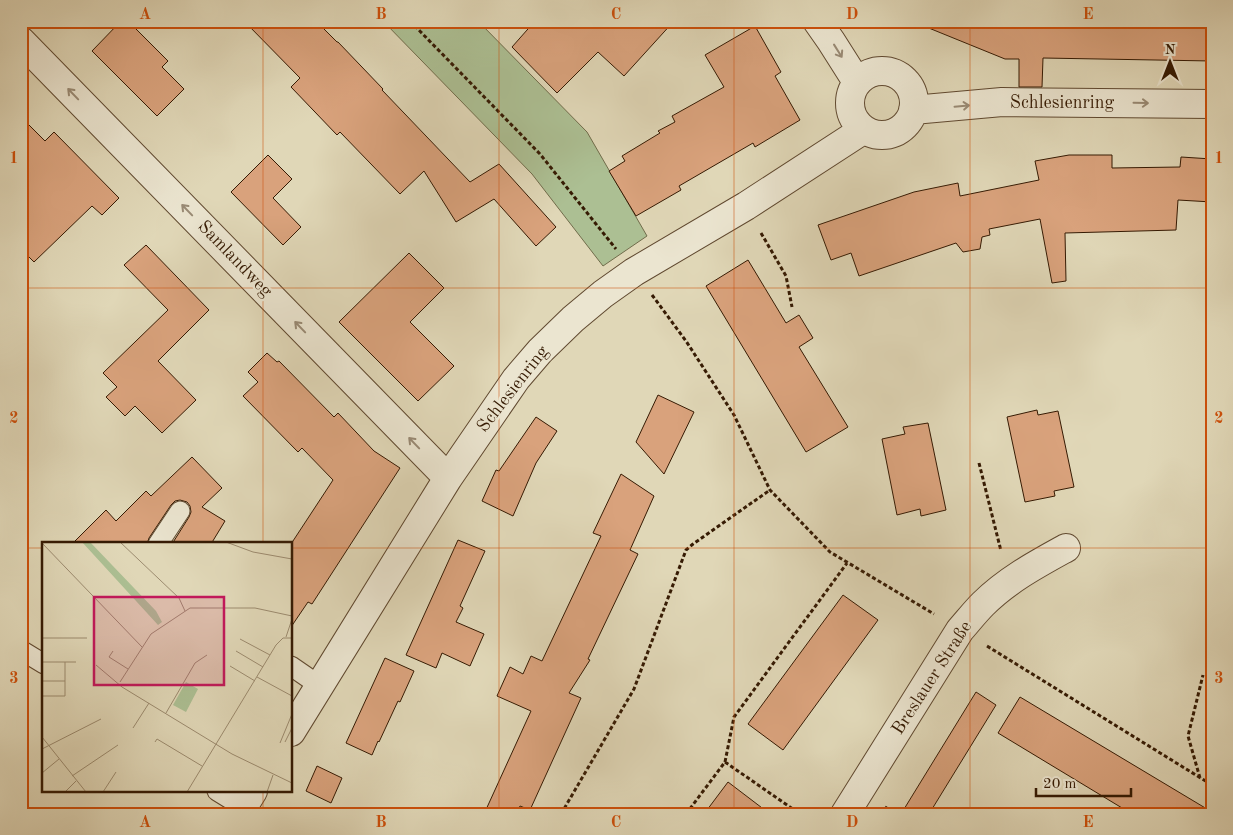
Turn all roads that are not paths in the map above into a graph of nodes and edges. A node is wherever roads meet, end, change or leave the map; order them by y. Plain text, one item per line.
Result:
1 (817, 21) edge
2 (21, 41) edge
3 (857, 82) junction
4 (1212, 104) edge
5 (913, 110) junction
6 (863, 130) junction
7 (448, 478) junction
8 (180, 511) dead end
9 (159, 542) edge
10 (1066, 548) dead end
11 (21, 650) edge
12 (42, 663) edge
13 (292, 667) edge
14 (320, 686) junction
15 (292, 730) edge
16 (219, 792) edge
17 (247, 804) edge
18 (845, 814) edge

1 -> 3 street
7 -> 2 street, Samlandweg
3 - 5 street
3 - 6 street
5 -> 4 street, Schlesienring
5 - 6 street
6 - 7 street, Schlesienring
7 - 14 street, Schlesienring
8 - 9 lane
10 - 18 street, Breslauer Straße
11 - 12 lane
13 - 14 lane
14 - 15 street, Schlesienring
16 - 17 lane

